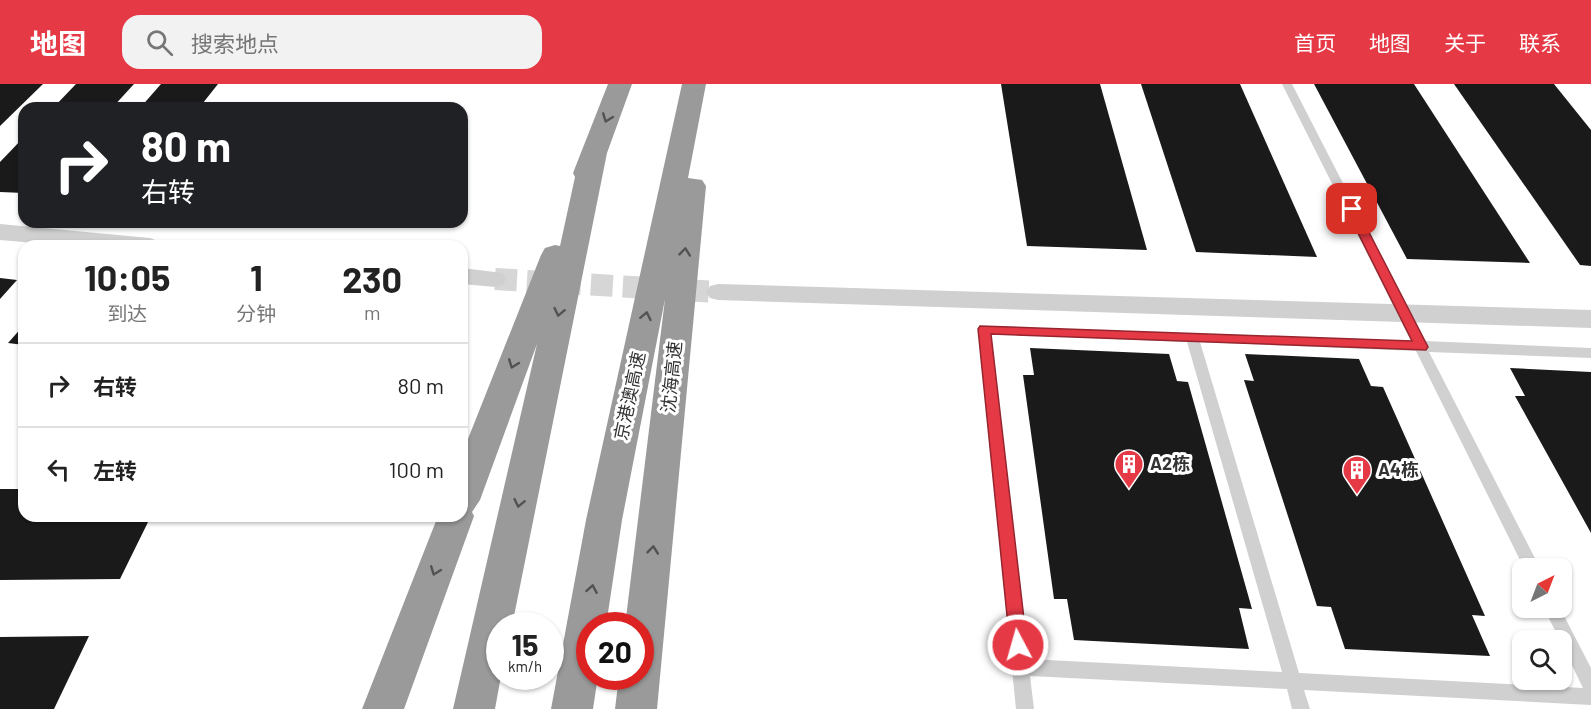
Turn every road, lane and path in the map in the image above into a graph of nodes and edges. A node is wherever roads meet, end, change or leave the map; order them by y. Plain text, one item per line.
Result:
1 (620, 84) edge
2 (694, 84) edge
3 (703, 84) edge
4 (1287, 84) edge
5 (594, 153) junction
6 (0, 232) edge
7 (86, 240) edge
8 (468, 277) edge
9 (495, 279) tunnel mouth
10 (718, 292) tunnel mouth
11 (1405, 313) junction
12 (1591, 319) edge
13 (1192, 337) junction
14 (1421, 347) junction
15 (1591, 353) edge
16 (468, 484) edge
17 (454, 522) edge
18 (1527, 558) edge
19 (646, 612) edge
20 (1557, 618) edge
21 (1021, 668) junction
22 (1293, 681) junction
23 (1591, 686) edge
24 (638, 690) edge
25 (1591, 697) edge
26 (383, 709) edge
27 (474, 709) edge
28 (572, 709) edge
29 (636, 709) edge
30 (1025, 709) edge
31 (1301, 709) edge

1 -> 5 highway
28 -> 2 highway, 京港澳高速
19 -> 3 highway, 沈海高速
4 - 11 lane
5 -> 16 highway
5 -> 27 highway
6 - 7 street
8 - 9 street
10 - 11 street
11 - 12 street
11 - 14 lane
13 - 14 lane
13 - 21 lane
13 - 22 lane
14 - 15 lane
14 - 18 lane
17 -> 26 highway
20 - 23 lane
21 - 22 lane
21 - 30 lane
22 - 25 lane
22 - 31 lane
24 - 29 highway

